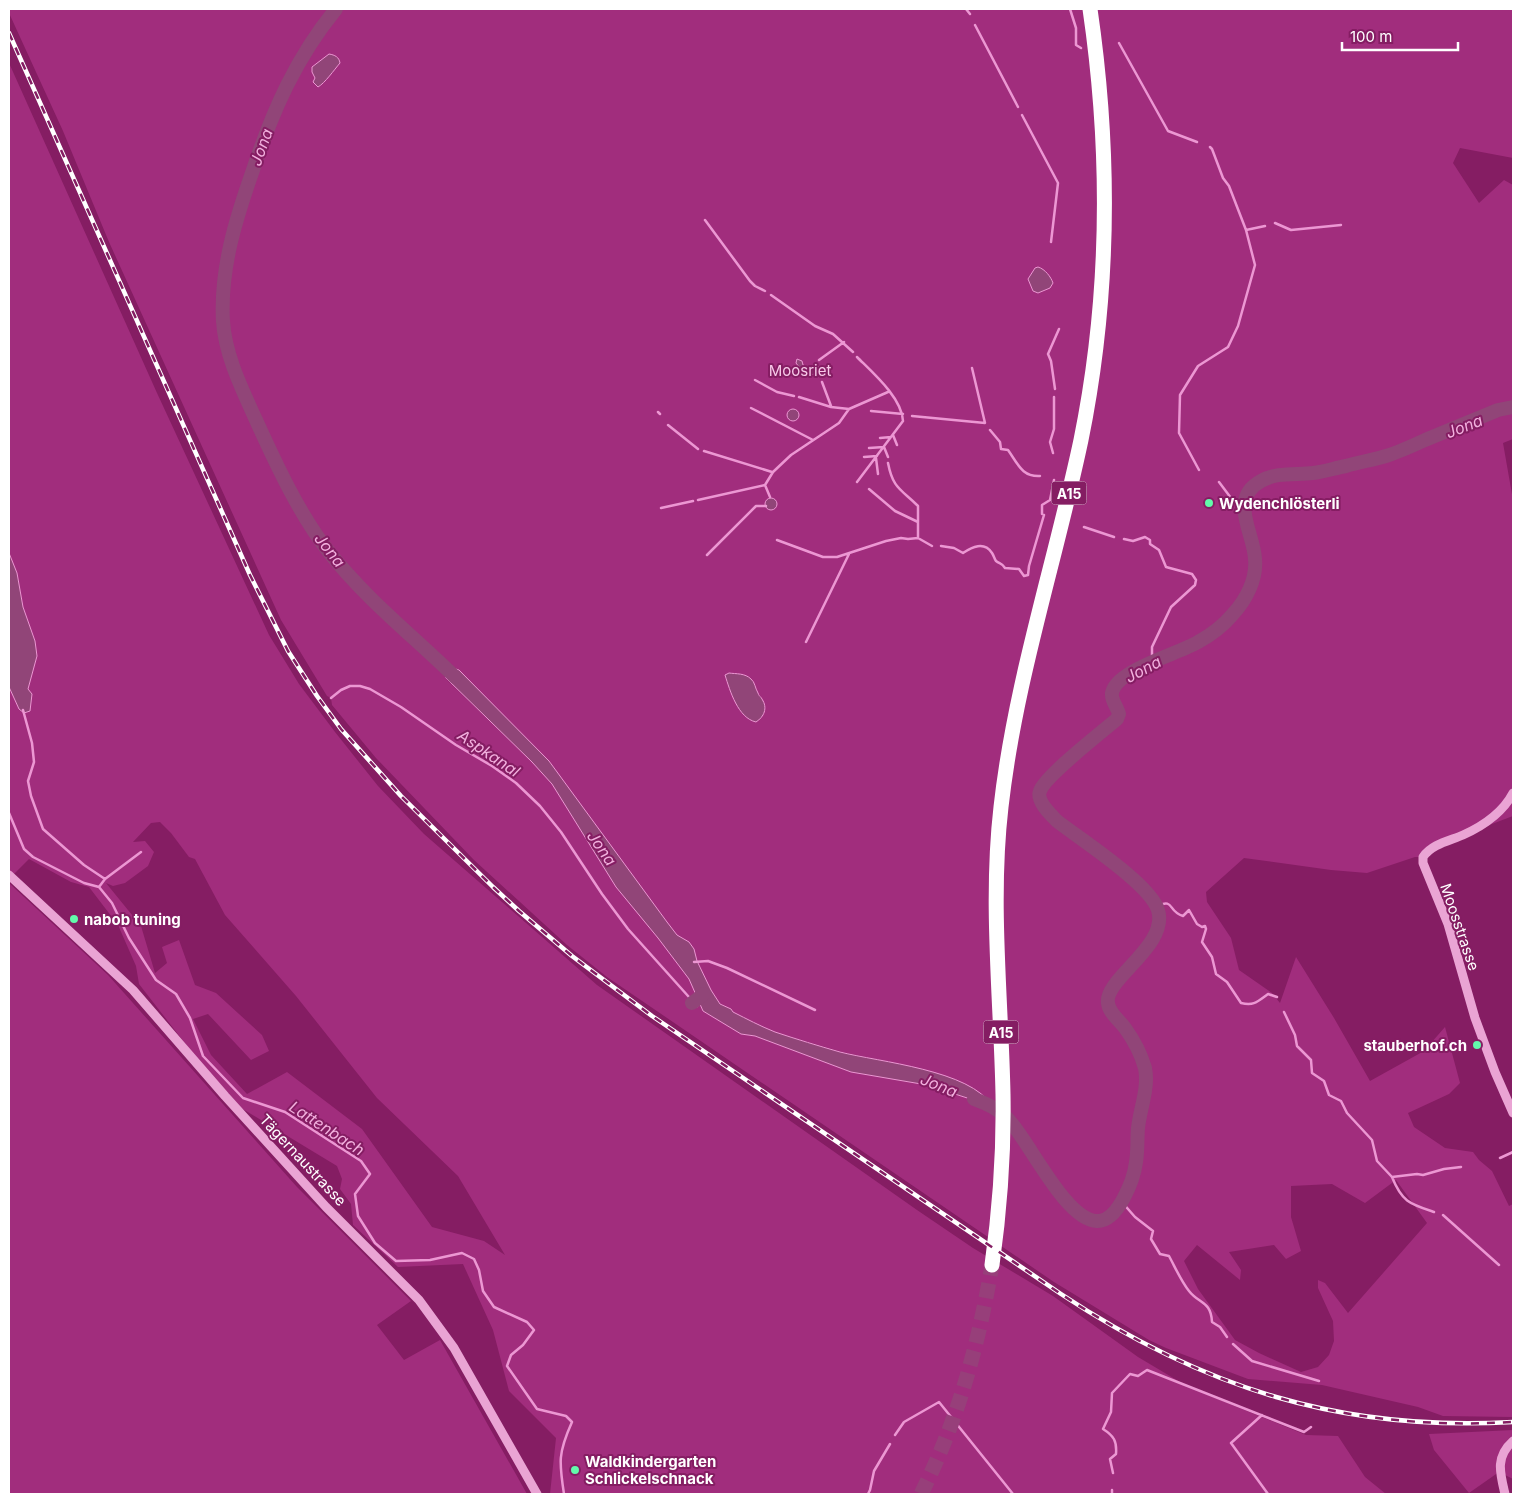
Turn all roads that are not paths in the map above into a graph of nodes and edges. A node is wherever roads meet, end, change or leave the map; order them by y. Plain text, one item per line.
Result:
1 (1090, 9) edge
2 (1513, 793) edge
3 (9, 875) edge
4 (1513, 1113) edge
5 (992, 1265) tunnel mouth
6 (1513, 1441) edge
7 (537, 1494) edge
8 (1505, 1494) edge

1 - 5 highway, A15
2 - 4 street, Moosstrasse
3 - 7 street, Tägernaustrasse
6 - 8 street

